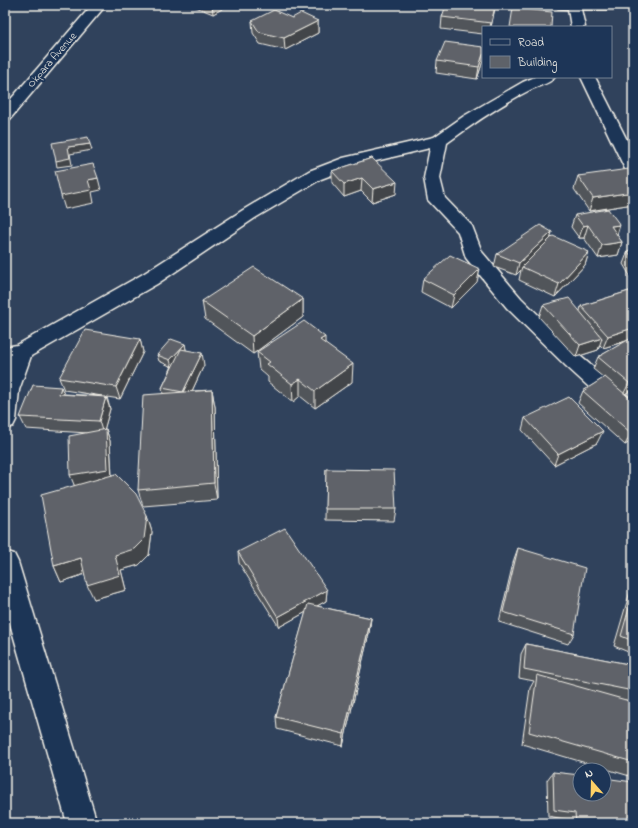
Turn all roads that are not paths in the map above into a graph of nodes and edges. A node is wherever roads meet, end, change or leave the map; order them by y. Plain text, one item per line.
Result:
1 (99, 5) edge
2 (571, 5) edge
3 (627, 5) edge
4 (578, 26) edge
5 (546, 78) edge
6 (588, 78) edge
7 (11, 100) edge
8 (5, 116) edge
9 (439, 141) junction
10 (633, 169) edge
11 (13, 353) edge
12 (633, 414) edge
13 (5, 420) edge
14 (5, 562) edge
15 (82, 823) edge

1 - 7 street, Okpara Avenue
2 - 3 street
2 - 4 street
5 - 9 street
6 - 10 street
7 - 8 street, Okpara Avenue
9 - 11 street
9 - 12 street
11 - 13 street
14 - 15 street

